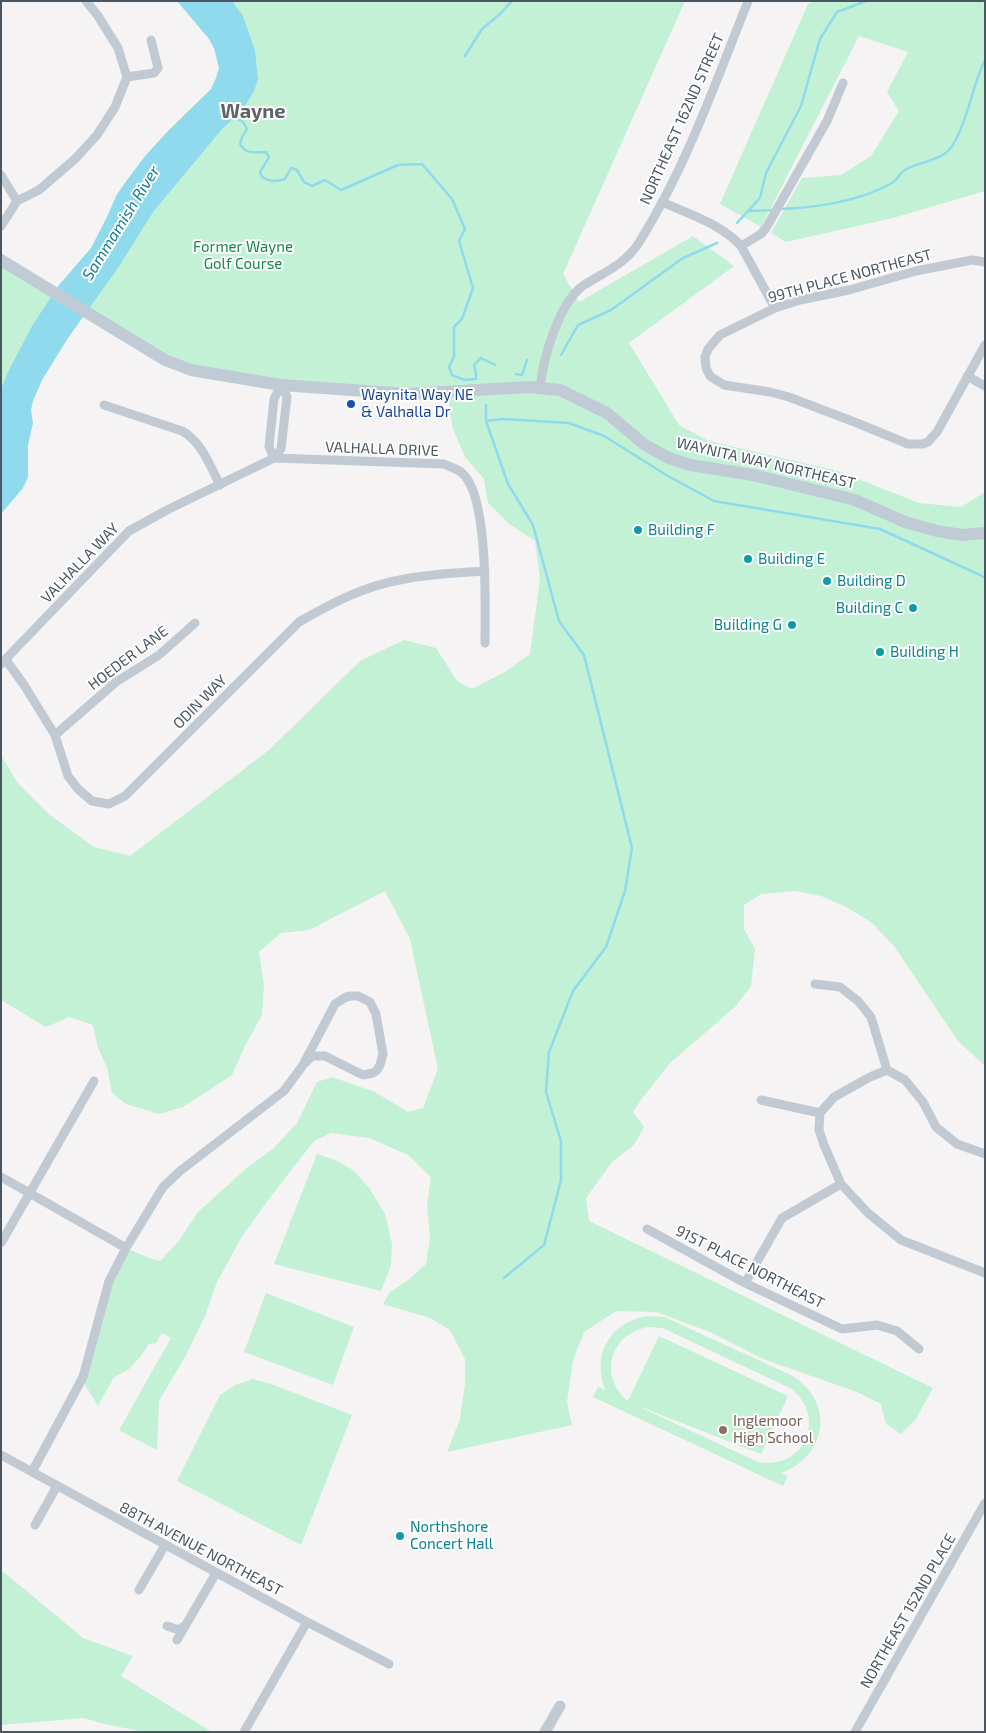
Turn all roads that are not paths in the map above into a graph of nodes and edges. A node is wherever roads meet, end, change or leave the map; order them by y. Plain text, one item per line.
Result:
1 (86, 1) edge
2 (748, 1) edge
3 (151, 40) dead end
4 (127, 78) junction
5 (843, 83) dead end
6 (1, 175) edge
7 (17, 201) junction
8 (662, 202) junction
9 (1, 226) edge
10 (741, 246) junction
11 (1, 260) edge
12 (985, 262) edge
13 (775, 308) junction
14 (985, 345) edge
15 (968, 376) junction
16 (281, 384) junction
17 (985, 386) edge
18 (540, 388) junction
19 (104, 405) dead end
20 (274, 458) junction
21 (220, 485) junction
22 (985, 533) edge
23 (485, 571) junction
24 (195, 623) dead end
25 (485, 643) dead end
26 (4, 662) edge
27 (55, 736) junction
28 (814, 984) dead end
29 (303, 1065) junction
30 (887, 1070) junction
31 (94, 1081) dead end
32 (761, 1100) dead end
33 (820, 1113) junction
34 (985, 1154) edge
35 (1, 1177) edge
36 (841, 1184) junction
37 (30, 1193) junction
38 (647, 1229) dead end
39 (1, 1243) edge
40 (126, 1248) junction
41 (985, 1272) edge
42 (745, 1283) junction
43 (919, 1349) dead end
44 (1, 1456) edge
45 (32, 1472) junction
46 (57, 1486) junction
47 (985, 1503) edge
48 (35, 1525) dead end
49 (165, 1545) junction
50 (216, 1573) junction
51 (139, 1590) dead end
52 (307, 1622) junction
53 (186, 1625) junction
54 (167, 1626) dead end
55 (177, 1640) dead end
56 (389, 1664) dead end
57 (560, 1706) dead end
58 (244, 1732) edge
59 (545, 1732) edge
60 (855, 1732) edge

1 - 4 street
2 - 8 street, NORTHEAST 162ND STREET
3 - 4 street
4 - 7 street
5 - 10 street
6 - 7 street
7 - 9 street
8 - 10 street
8 - 18 street, NORTHEAST 162ND STREET
10 - 13 street
11 - 16 main road, WAYNITA WAY NORTHEAST
12 - 13 street, 99TH PLACE NORTHEAST
13 - 15 street, 99TH PLACE NORTHEAST
14 - 15 street
15 - 17 street
16 - 18 main road, WAYNITA WAY NORTHEAST
16 - 20 street
18 - 22 main road, WAYNITA WAY NORTHEAST
19 - 21 street
20 - 21 street, VALHALLA WAY
20 - 23 street, VALHALLA DRIVE
21 - 26 street, VALHALLA WAY
23 - 25 street, VALHALLA DRIVE
23 - 27 street, ODIN WAY
24 - 27 street, HOEDER LANE
26 - 27 street, ODIN WAY
28 - 30 street
29 - 29 street
29 - 40 street
30 - 33 street
30 - 34 street
31 - 37 street
32 - 33 street
33 - 36 street
35 - 37 street
36 - 41 street
36 - 42 street
37 - 39 street
37 - 40 street
38 - 42 street, 91ST PLACE NORTHEAST
40 - 45 street
42 - 43 street, 91ST PLACE NORTHEAST
44 - 45 street, 88TH AVENUE NORTHEAST
45 - 46 street, 88TH AVENUE NORTHEAST
46 - 48 street
46 - 49 street, 88TH AVENUE NORTHEAST
47 - 60 street, NORTHEAST 152ND PLACE
49 - 50 street, 88TH AVENUE NORTHEAST
49 - 51 street
50 - 52 street, 88TH AVENUE NORTHEAST
50 - 53 street
52 - 56 street, 88TH AVENUE NORTHEAST
52 - 58 street
53 - 54 street
53 - 55 street
57 - 59 street

